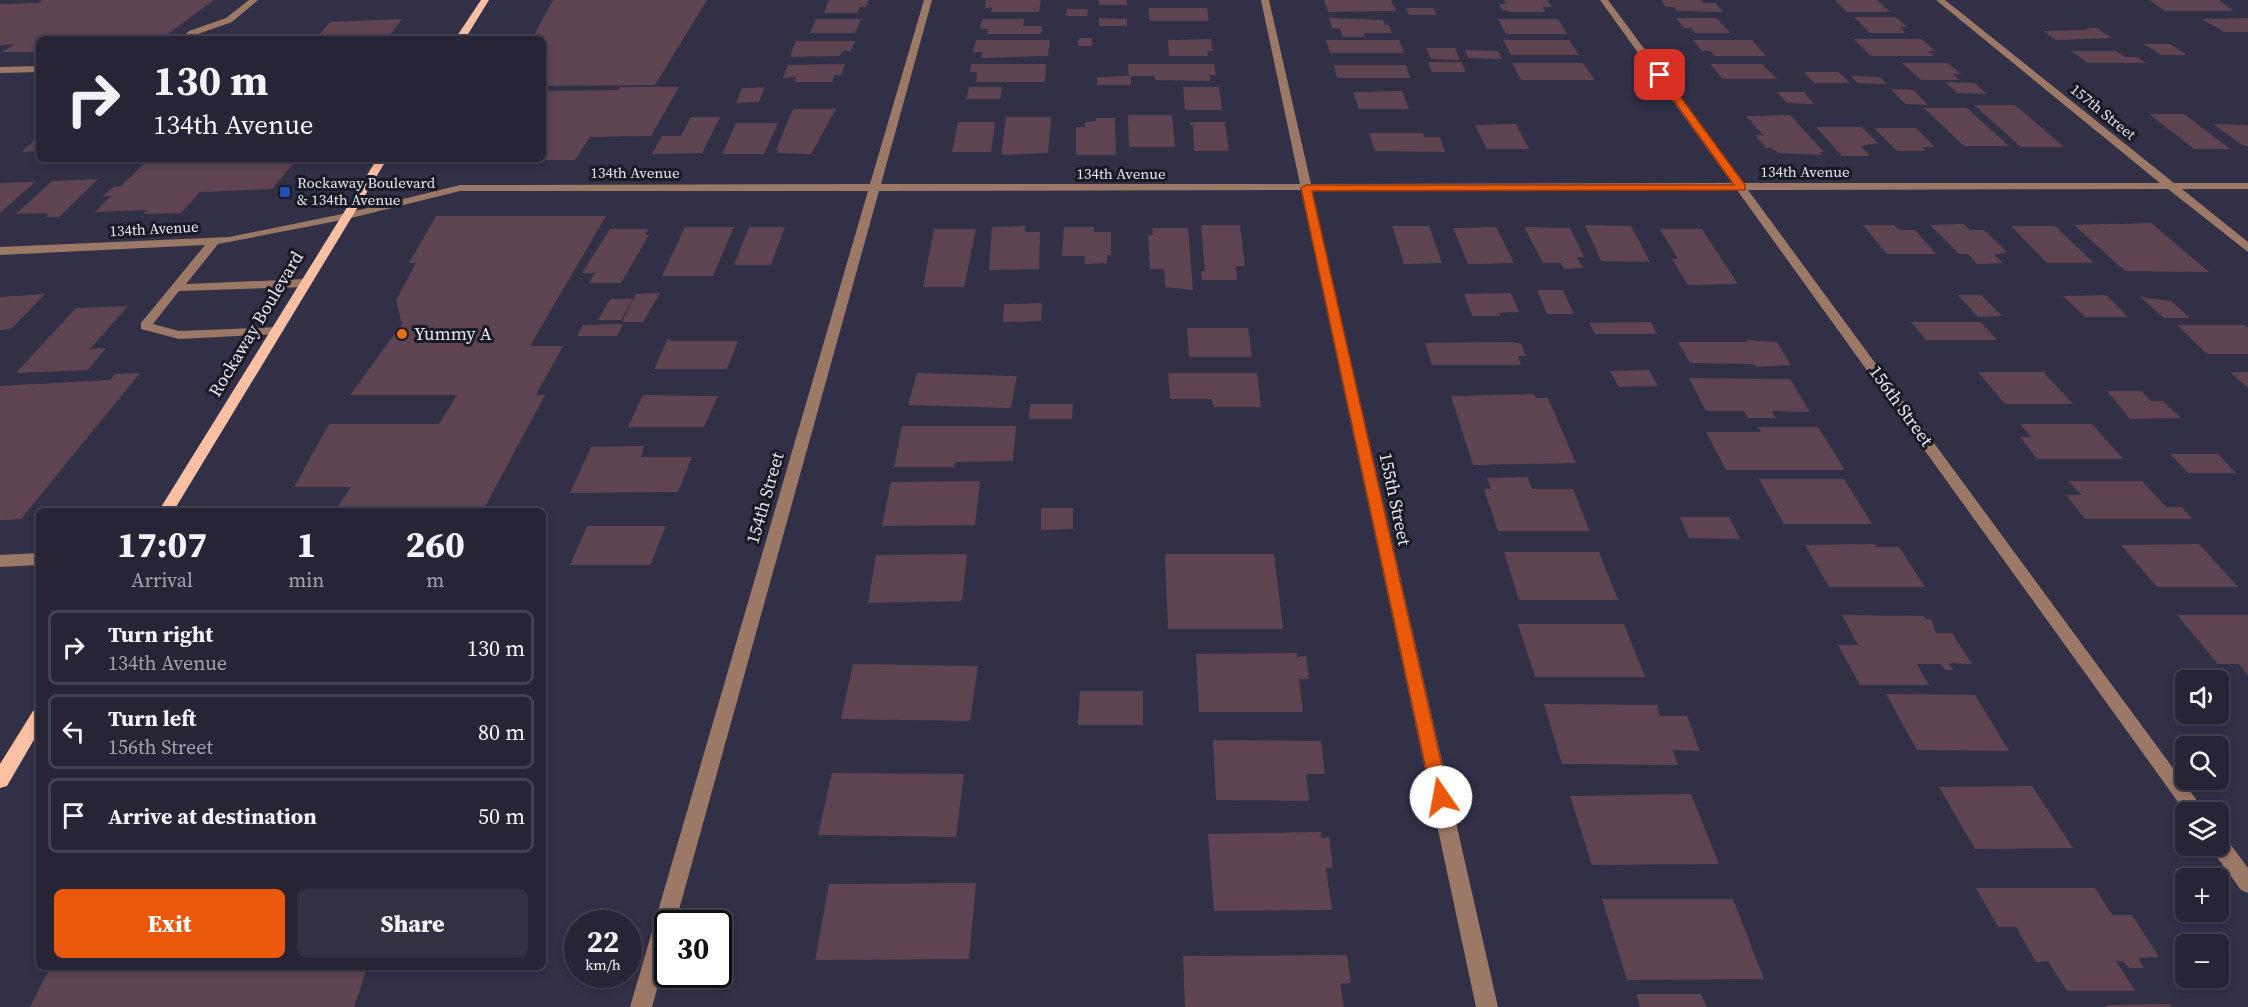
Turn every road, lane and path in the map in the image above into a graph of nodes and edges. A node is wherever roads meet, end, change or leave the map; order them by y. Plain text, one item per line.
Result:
1 (254, 0) edge
2 (485, 0) edge
3 (928, 0) edge
4 (1265, 0) edge
5 (1604, 0) edge
6 (1940, 0) edge
7 (188, 36) edge
8 (462, 36) edge
9 (36, 69) edge
10 (0, 70) edge
11 (380, 162) edge
12 (2248, 186) edge
13 (2172, 187) junction
14 (1306, 188) junction
15 (1742, 188) junction
16 (873, 189) junction
17 (347, 216) junction
18 (214, 241) junction
19 (2248, 248) edge
20 (0, 252) edge
21 (305, 283) junction
22 (175, 288) junction
23 (277, 330) junction
24 (167, 508) edge
25 (36, 558) edge
26 (0, 561) edge
27 (36, 721) edge
28 (0, 780) edge
29 (2189, 802) edge
30 (2228, 856) edge
31 (2248, 884) edge
32 (641, 1007) edge
33 (1487, 1007) edge

1 - 7 street
2 - 8 main road
3 - 16 street, 154th Street
4 - 14 street, 155th Street
5 - 15 street, 156th Street
6 - 13 street, 157th Street
9 - 10 street
11 - 17 main road, Rockaway Boulevard
12 - 13 street, 134th Avenue
13 - 15 street, 134th Avenue
13 - 19 street, 157th Street
14 - 15 street, 134th Avenue
14 - 16 street, 134th Avenue
14 - 33 street, 155th Street
15 - 29 street, 156th Street
16 - 17 street, 134th Avenue
16 - 32 street, 154th Street
17 - 18 street, 134th Avenue
17 - 21 main road, Rockaway Boulevard
18 - 20 street, 134th Avenue
18 - 22 street
21 - 22 street
21 - 23 main road, Rockaway Boulevard
22 - 23 street
23 - 24 main road, Rockaway Boulevard
25 - 26 street
27 - 28 main road
30 - 31 street

